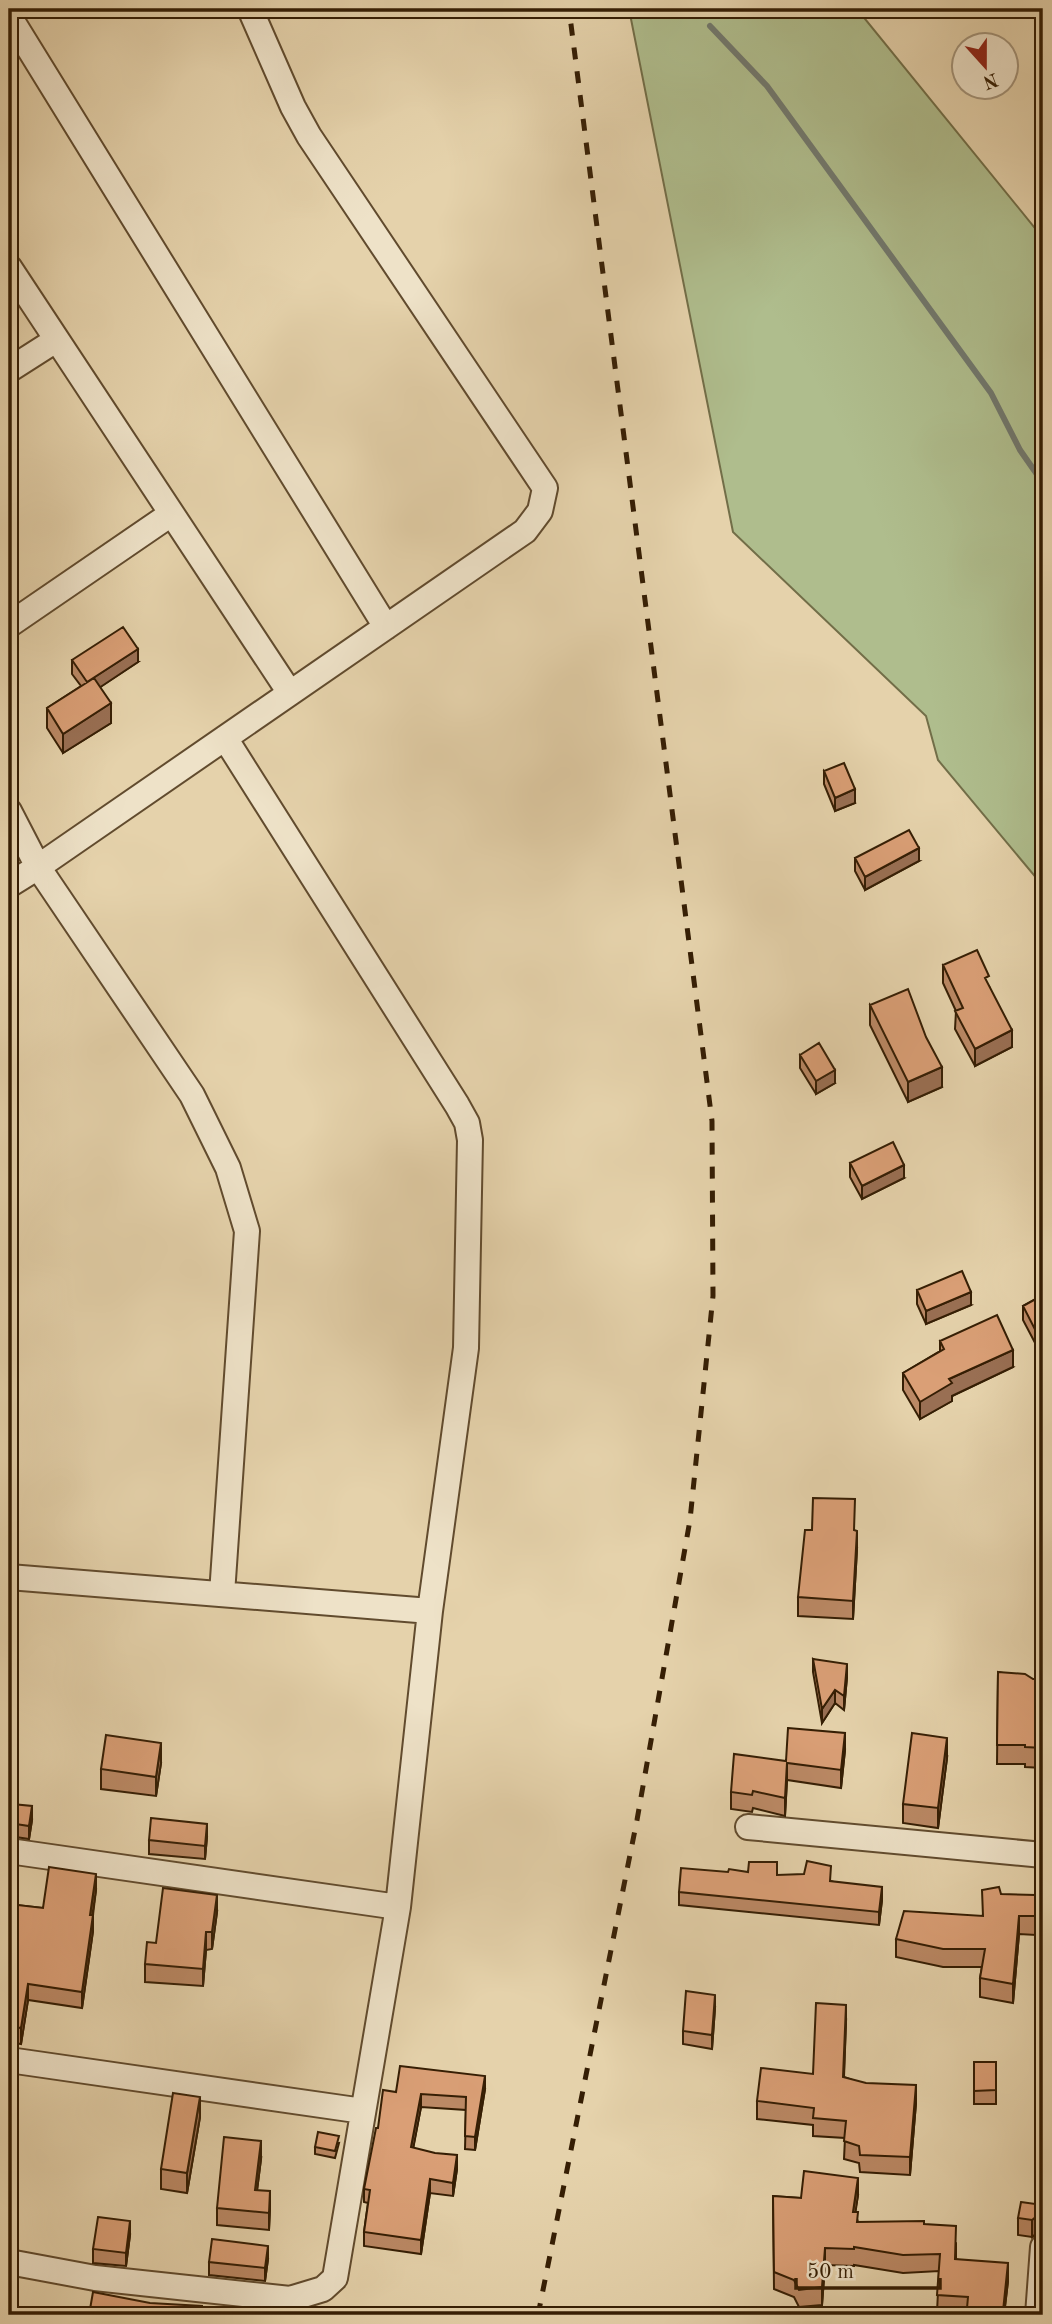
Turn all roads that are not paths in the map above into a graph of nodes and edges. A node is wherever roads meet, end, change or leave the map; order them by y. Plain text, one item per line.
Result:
1 (250, 9) edge
2 (9, 16) edge
3 (9, 267) edge
4 (56, 340) junction
5 (9, 370) edge
6 (172, 514) junction
7 (9, 625) edge
8 (386, 627) junction
9 (290, 693) junction
10 (225, 737) junction
11 (9, 811) edge
12 (38, 867) junction
13 (9, 885) edge
14 (9, 1577) edge
15 (222, 1594) junction
16 (430, 1611) junction
17 (747, 1828) dead end
18 (9, 1851) edge
19 (1043, 1855) edge
20 (398, 1907) junction
21 (9, 2060) edge
22 (363, 2111) junction
23 (1043, 2247) edge
24 (9, 2262) edge
25 (1038, 2315) edge

1 - 8 street
2 - 8 street
3 - 4 street
4 - 5 street
4 - 6 street
6 - 7 street
6 - 9 street
8 - 9 street
9 - 10 street
10 - 12 street
10 - 16 street
11 - 12 street
12 - 13 street
12 - 15 street
14 - 15 street
15 - 16 street
16 - 20 street
17 - 19 street
18 - 20 street
20 - 22 street
21 - 22 street
22 - 24 street
23 - 25 street

